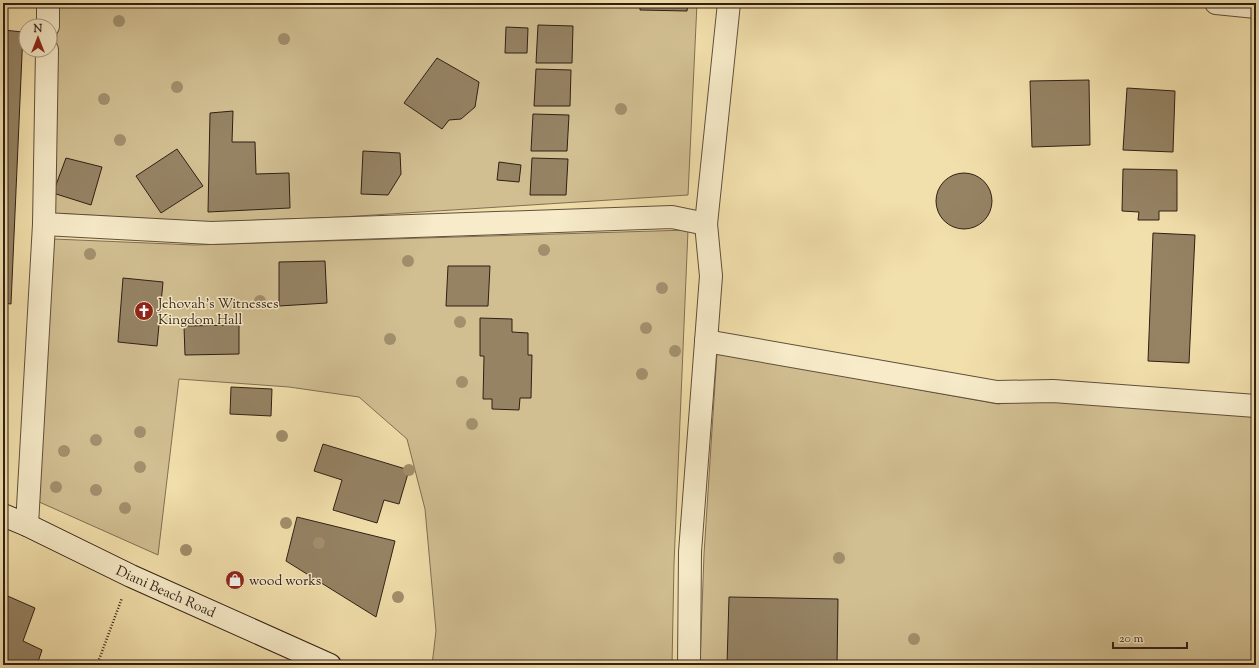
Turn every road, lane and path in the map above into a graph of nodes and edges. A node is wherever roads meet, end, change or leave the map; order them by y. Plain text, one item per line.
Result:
1 (48, 3) edge
2 (729, 3) edge
3 (1216, 3) edge
4 (1256, 7) edge
5 (48, 18) edge
6 (47, 58) edge
7 (44, 224) junction
8 (706, 224) junction
9 (706, 341) junction
10 (1256, 406) edge
11 (3, 515) edge
12 (27, 525) junction
13 (131, 576) junction
14 (97, 665) edge
15 (330, 665) edge
16 (689, 665) edge

1 - 5 street
2 - 8 street
3 - 4 street
6 - 7 street
7 - 8 street
7 - 12 street
8 - 9 street
9 - 10 street
9 - 16 street
11 - 12 street, Diani Beach Road
12 - 13 street, Diani Beach Road
13 - 14 path
13 - 15 street, Diani Beach Road

